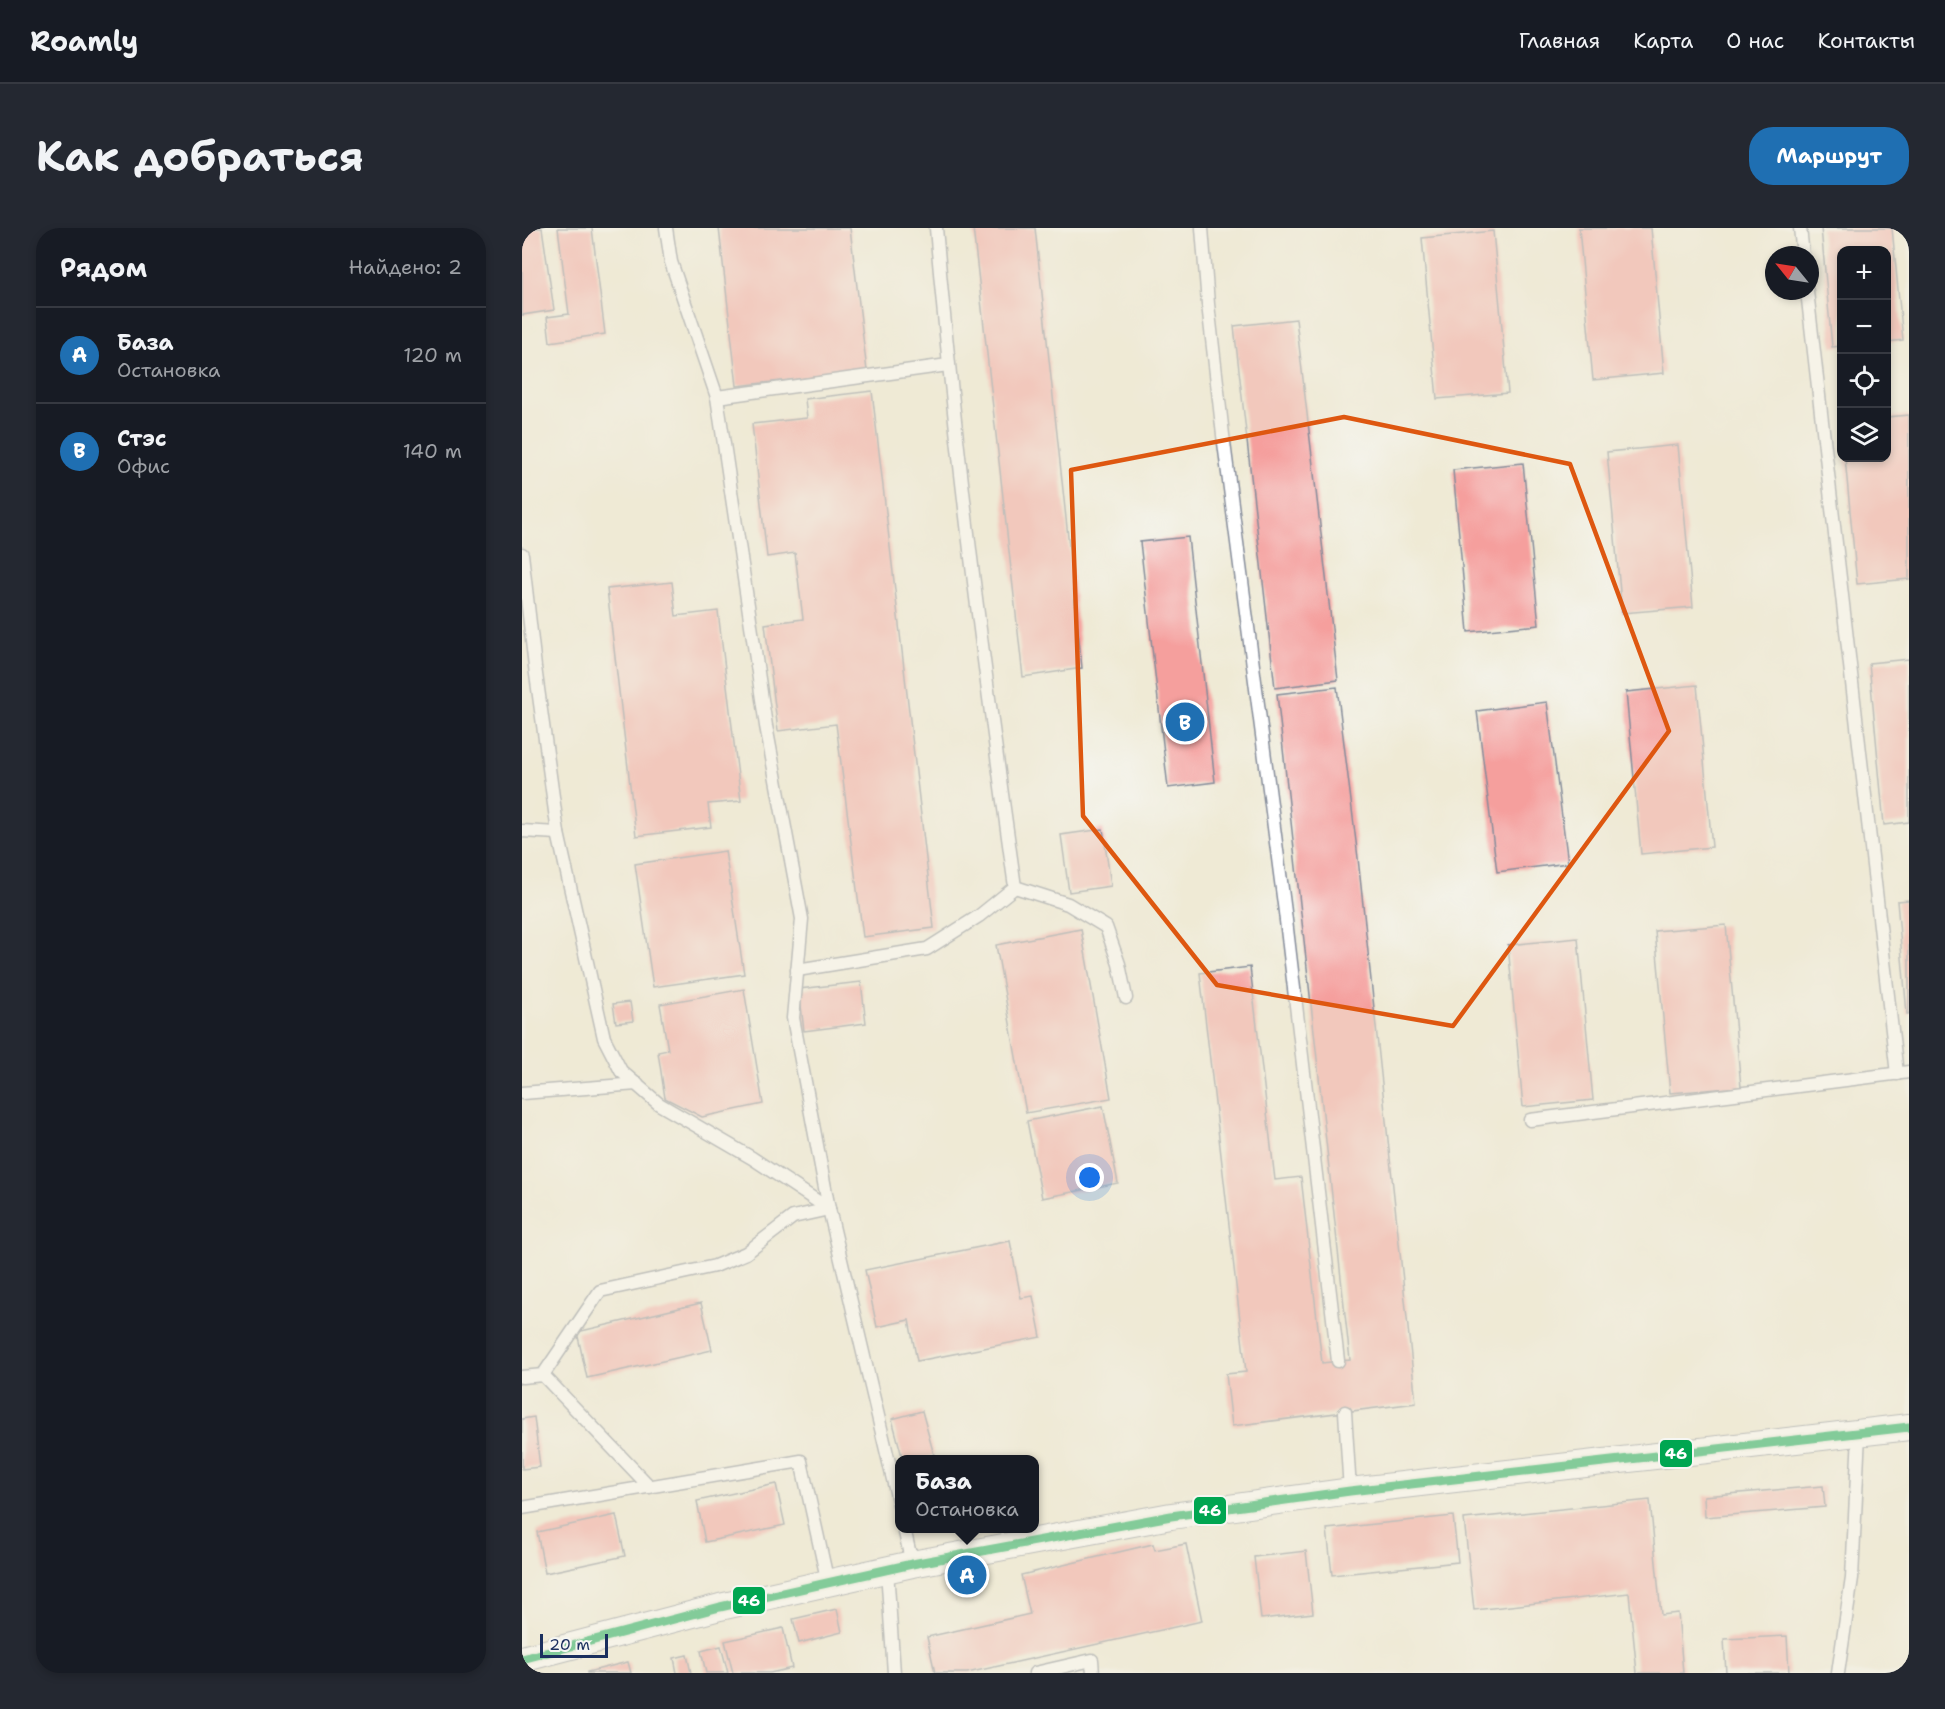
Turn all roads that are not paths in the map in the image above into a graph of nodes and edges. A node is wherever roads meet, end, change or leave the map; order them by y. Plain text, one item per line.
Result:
1 (666, 228) edge
2 (936, 228) edge
3 (1203, 228) edge
4 (1800, 228) edge
5 (1802, 246) edge
6 (1808, 300) edge
7 (948, 365) junction
8 (717, 397) junction
9 (522, 554) edge
10 (522, 831) edge
11 (558, 832) junction
12 (1015, 887) junction
13 (797, 970) junction
14 (1126, 998) dead end
15 (1903, 1073) edge
16 (637, 1084) junction
17 (522, 1093) edge
18 (1530, 1120) dead end
19 (829, 1209) junction
20 (1338, 1361) dead end
21 (543, 1375) junction
22 (522, 1377) edge
23 (1344, 1412) dead end
24 (1909, 1427) edge
25 (1859, 1434) junction
26 (650, 1487) junction
27 (895, 1488) edge
28 (1350, 1491) junction
29 (522, 1508) edge
30 (905, 1533) edge
31 (912, 1564) junction
32 (888, 1570) junction
33 (828, 1583) junction
34 (522, 1659) edge
35 (894, 1673) edge
36 (1035, 1673) edge
37 (1093, 1673) edge
38 (1838, 1673) edge

1 - 8 lane
2 - 7 lane
3 - 20 lane
4 - 5 lane
6 - 15 lane
7 - 8 lane
7 - 12 lane
8 - 13 lane
9 - 11 lane
10 - 11 lane
11 - 16 lane
12 - 13 lane
12 - 14 lane
13 - 19 lane
15 - 18 lane
16 - 17 lane
16 - 19 lane
19 - 21 lane
19 - 27 lane
21 - 22 lane
21 - 26 lane
23 - 28 lane
24 - 25 street
25 - 28 street
25 - 38 lane
26 - 29 lane
26 - 33 lane
28 - 31 street
30 - 31 lane
31 - 32 street
32 - 33 street
32 - 35 lane
33 - 34 street
36 - 37 lane

